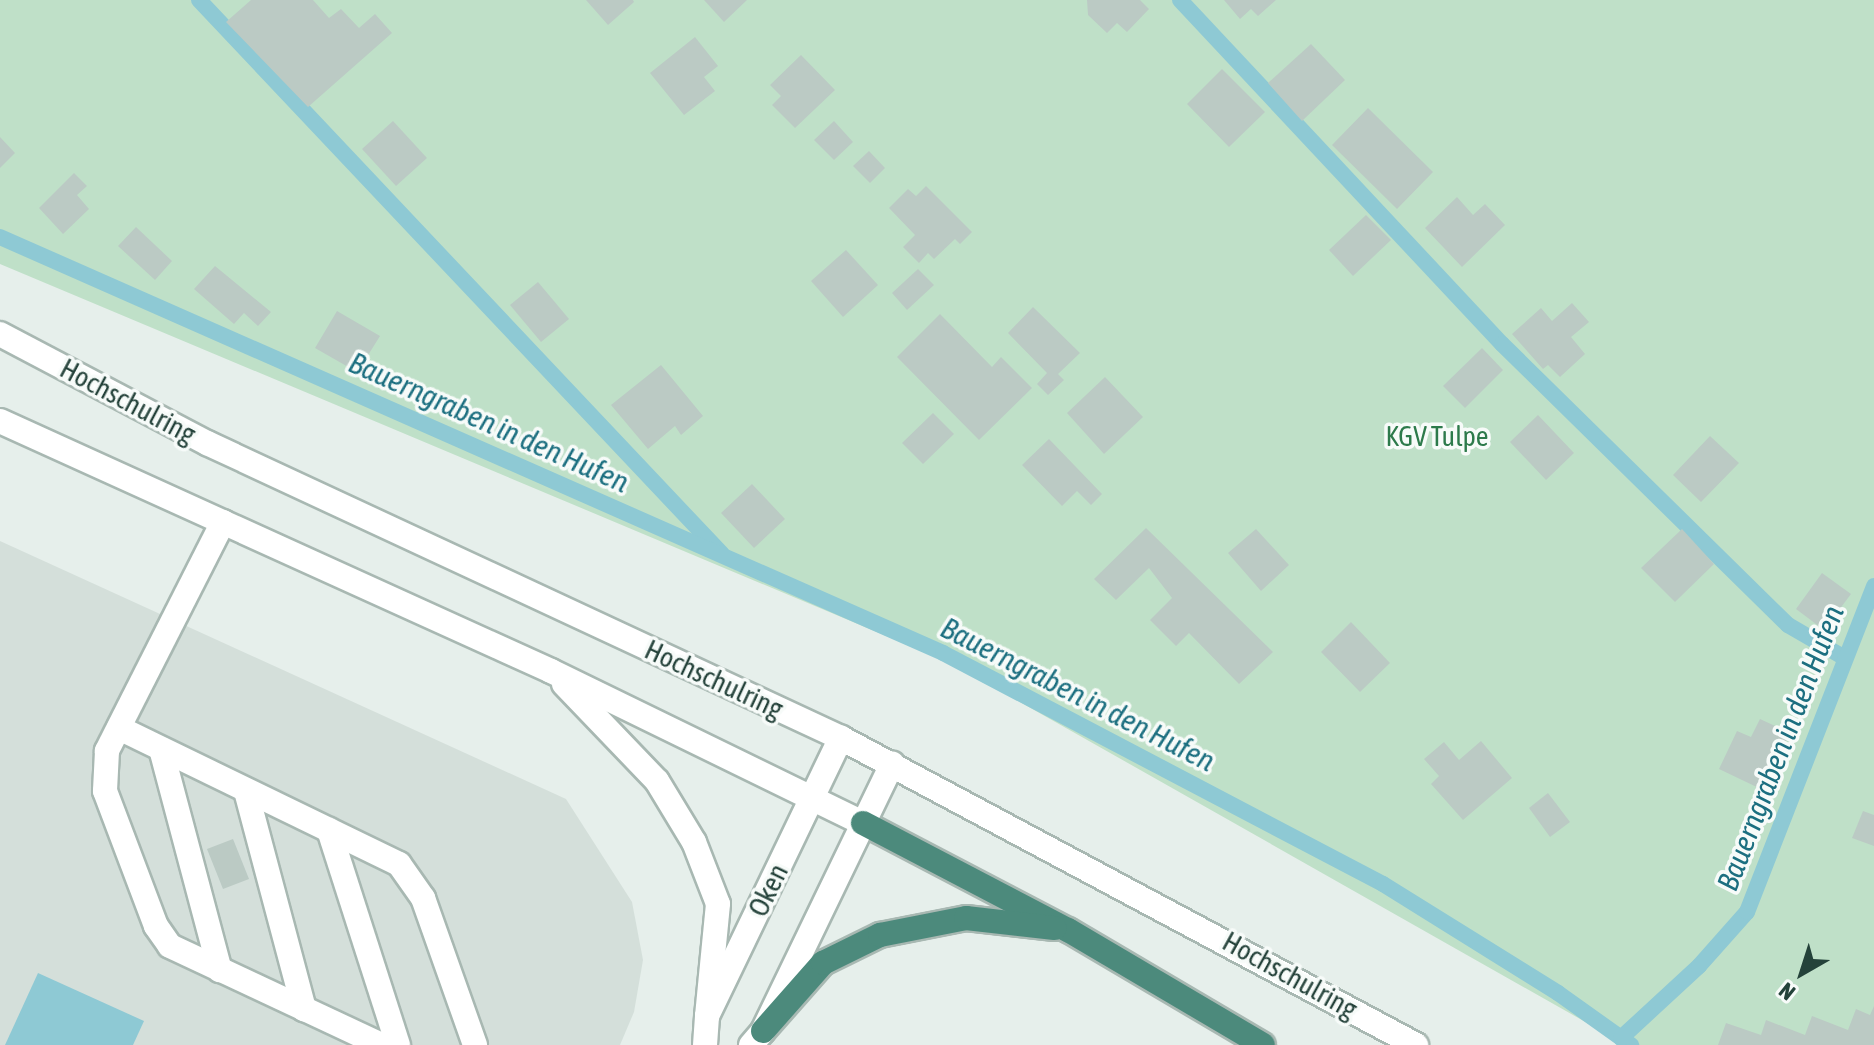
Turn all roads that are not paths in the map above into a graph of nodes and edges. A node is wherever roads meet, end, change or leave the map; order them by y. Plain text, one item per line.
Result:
1 (0, 334) edge
2 (0, 421) edge
3 (223, 522) junction
4 (551, 671) junction
5 (119, 728) junction
6 (841, 738) junction
7 (161, 749) junction
8 (892, 764) junction
9 (246, 791) junction
10 (813, 797) junction
11 (863, 823) junction
12 (329, 830) junction
13 (1068, 930) junction
14 (220, 970) junction
15 (304, 1009) junction
16 (707, 1016) junction
17 (757, 1038) edge
18 (381, 1045) edge
19 (398, 1045) edge
20 (475, 1045) edge
21 (705, 1045) edge
22 (1263, 1045) edge
23 (1416, 1045) edge

1 - 6 street, Hochschulring
2 - 3 street
3 - 4 street
3 - 5 street
4 - 10 street
4 - 16 street
5 - 7 street
5 - 14 street
6 - 8 street, Hochschulring
6 - 10 street, Oken
7 - 9 street
7 - 14 street
8 - 11 street, Oken
8 - 23 street, Hochschulring
9 - 12 street
9 - 15 street
10 - 11 street
10 - 16 street, Oken
11 - 13 highway
11 - 17 street, Oken
12 - 19 street
12 - 20 street
13 - 17 highway
13 - 22 highway
14 - 15 street
15 - 18 street
16 - 21 street, Oken

